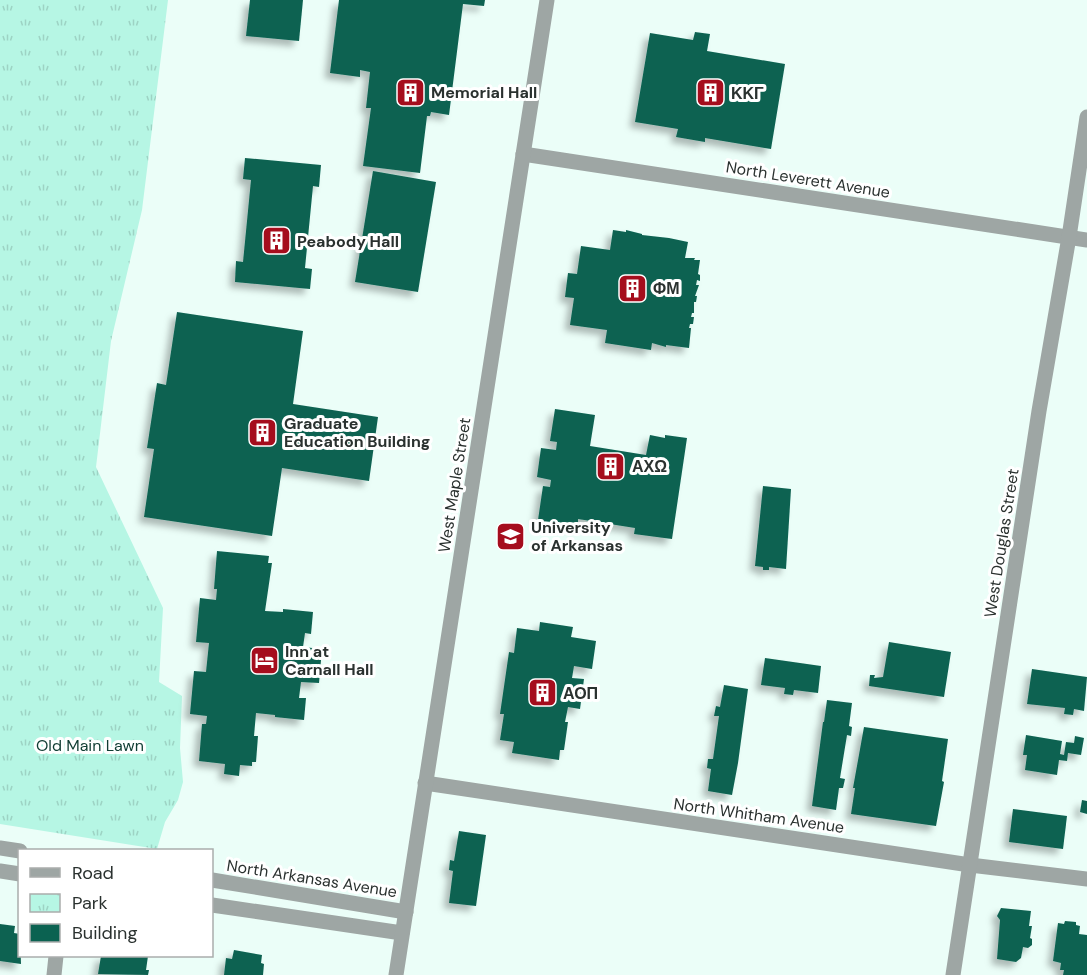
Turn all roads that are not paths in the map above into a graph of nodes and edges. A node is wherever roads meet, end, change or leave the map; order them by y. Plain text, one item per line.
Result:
1 (547, 0) edge
2 (1087, 117) edge
3 (523, 154) junction
4 (1069, 237) junction
5 (1087, 240) edge
6 (425, 783) junction
7 (0, 848) edge
8 (18, 851) edge
9 (970, 865) junction
10 (0, 871) edge
11 (18, 874) edge
12 (1087, 879) edge
13 (213, 880) edge
14 (213, 905) edge
15 (406, 912) junction
16 (402, 933) junction
17 (56, 957) edge
18 (54, 975) edge
19 (396, 975) edge
20 (953, 975) edge

1 - 3 street, West Maple Street
2 - 4 street, West Douglas Street
3 - 4 street, North Leverett Avenue
3 - 6 street, West Maple Street
4 - 5 street, North Leverett Avenue
4 - 9 street, West Douglas Street
6 - 9 street, North Whitham Avenue
6 - 15 street, West Maple Street
7 - 8 street
9 - 12 street, North Whitham Avenue
9 - 20 street, West Douglas Street
10 - 11 street
13 - 15 street, North Arkansas Avenue
14 - 16 street
15 - 16 street, West Maple Street
16 - 19 street, West Maple Street
17 - 18 street

